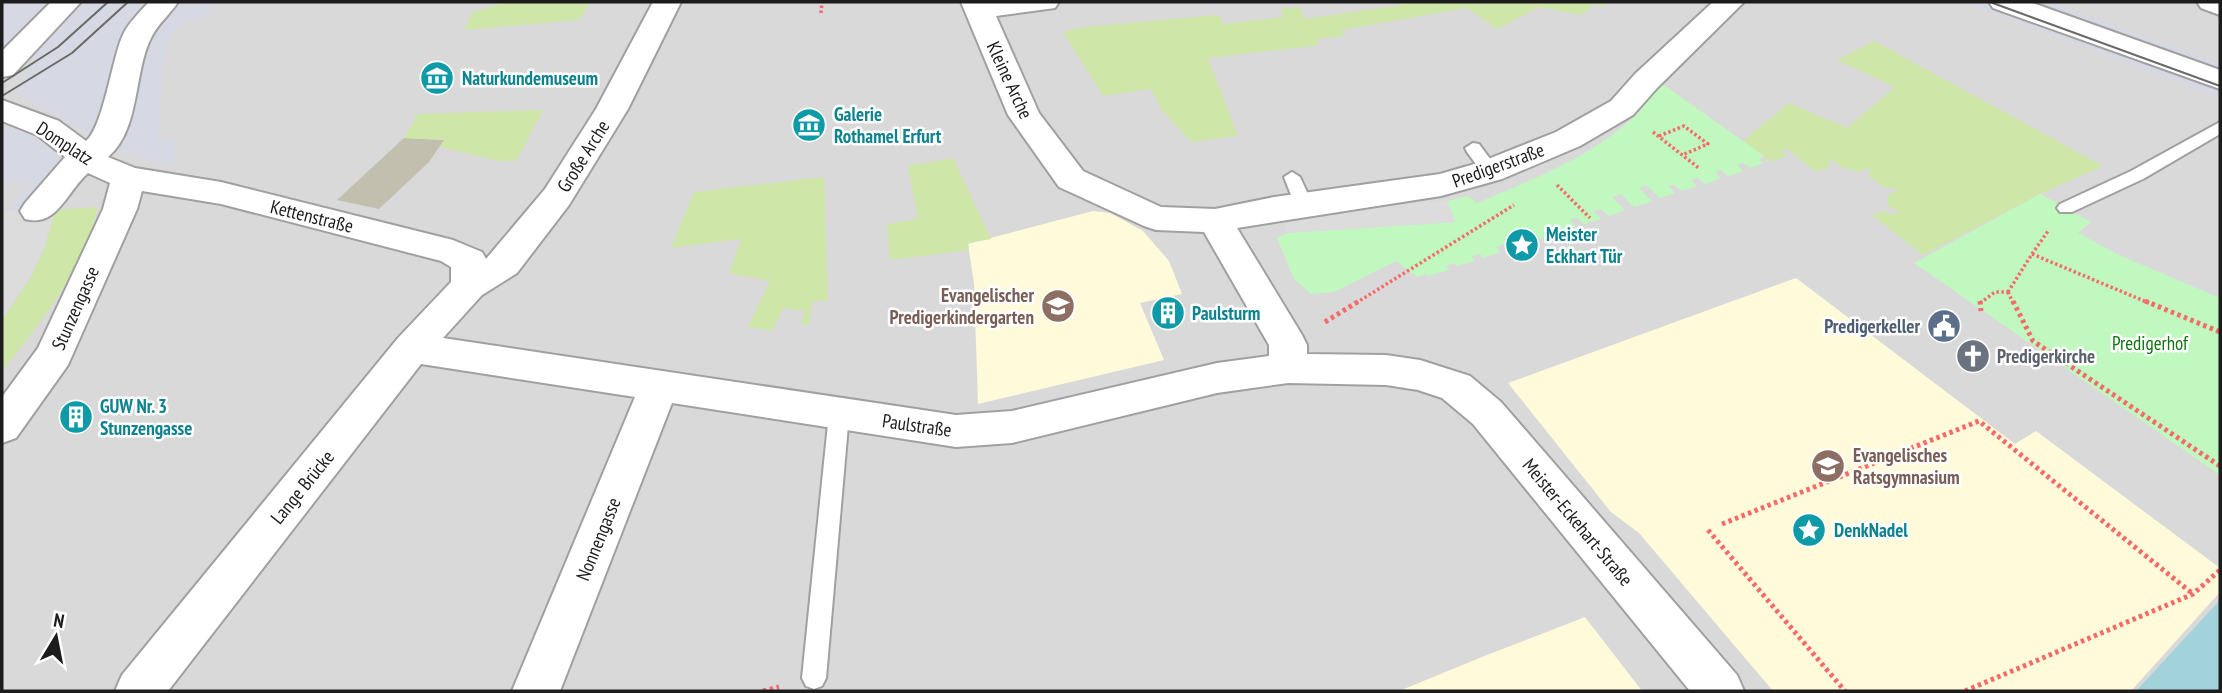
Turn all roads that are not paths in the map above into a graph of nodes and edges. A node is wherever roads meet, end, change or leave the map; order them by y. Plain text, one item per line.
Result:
1 (67, 2) edge
2 (164, 2) edge
3 (667, 2) edge
4 (1045, 2) edge
5 (1730, 2) edge
6 (2003, 2) edge
7 (2211, 2) edge
8 (977, 5) edge
9 (2220, 6) edge
10 (2220, 80) edge
11 (5, 93) edge
12 (2220, 127) edge
13 (72, 166) junction
14 (128, 178) junction
15 (1118, 201) joint
16 (2066, 208) dead end
17 (37, 211) dead end
18 (1215, 221) junction
19 (469, 286) junction
20 (412, 348) junction
21 (1288, 356) junction
22 (1420, 374) joint
23 (659, 386) junction
24 (839, 414) junction
25 (2, 428) edge
26 (814, 678) dead end
27 (139, 691) edge
28 (536, 691) edge
29 (1720, 691) edge

1 - 11 street, Domplatz
2 - 13 street
3 - 19 street, Große Arche
4 - 8 street
5 - 18 street, Predigerstraße
6 - 10 street
7 - 9 street
8 - 15 street, Kleine Arche
11 - 13 street, Domplatz
12 - 16 lane
13 - 14 street, Domplatz
13 - 17 street
14 - 19 street, Kettenstraße
14 - 25 street, Stunzengasse
15 - 18 street, Predigerstraße
18 - 21 street
19 - 20 street, Lange Brücke
20 - 23 street, Paulstraße
20 - 27 street, Lange Brücke
21 - 22 street, Paulstraße
21 - 24 street, Paulstraße
22 - 29 street, Meister-Eckehart-Straße
23 - 24 street, Paulstraße
23 - 28 street, Nonnengasse
24 - 26 lane

